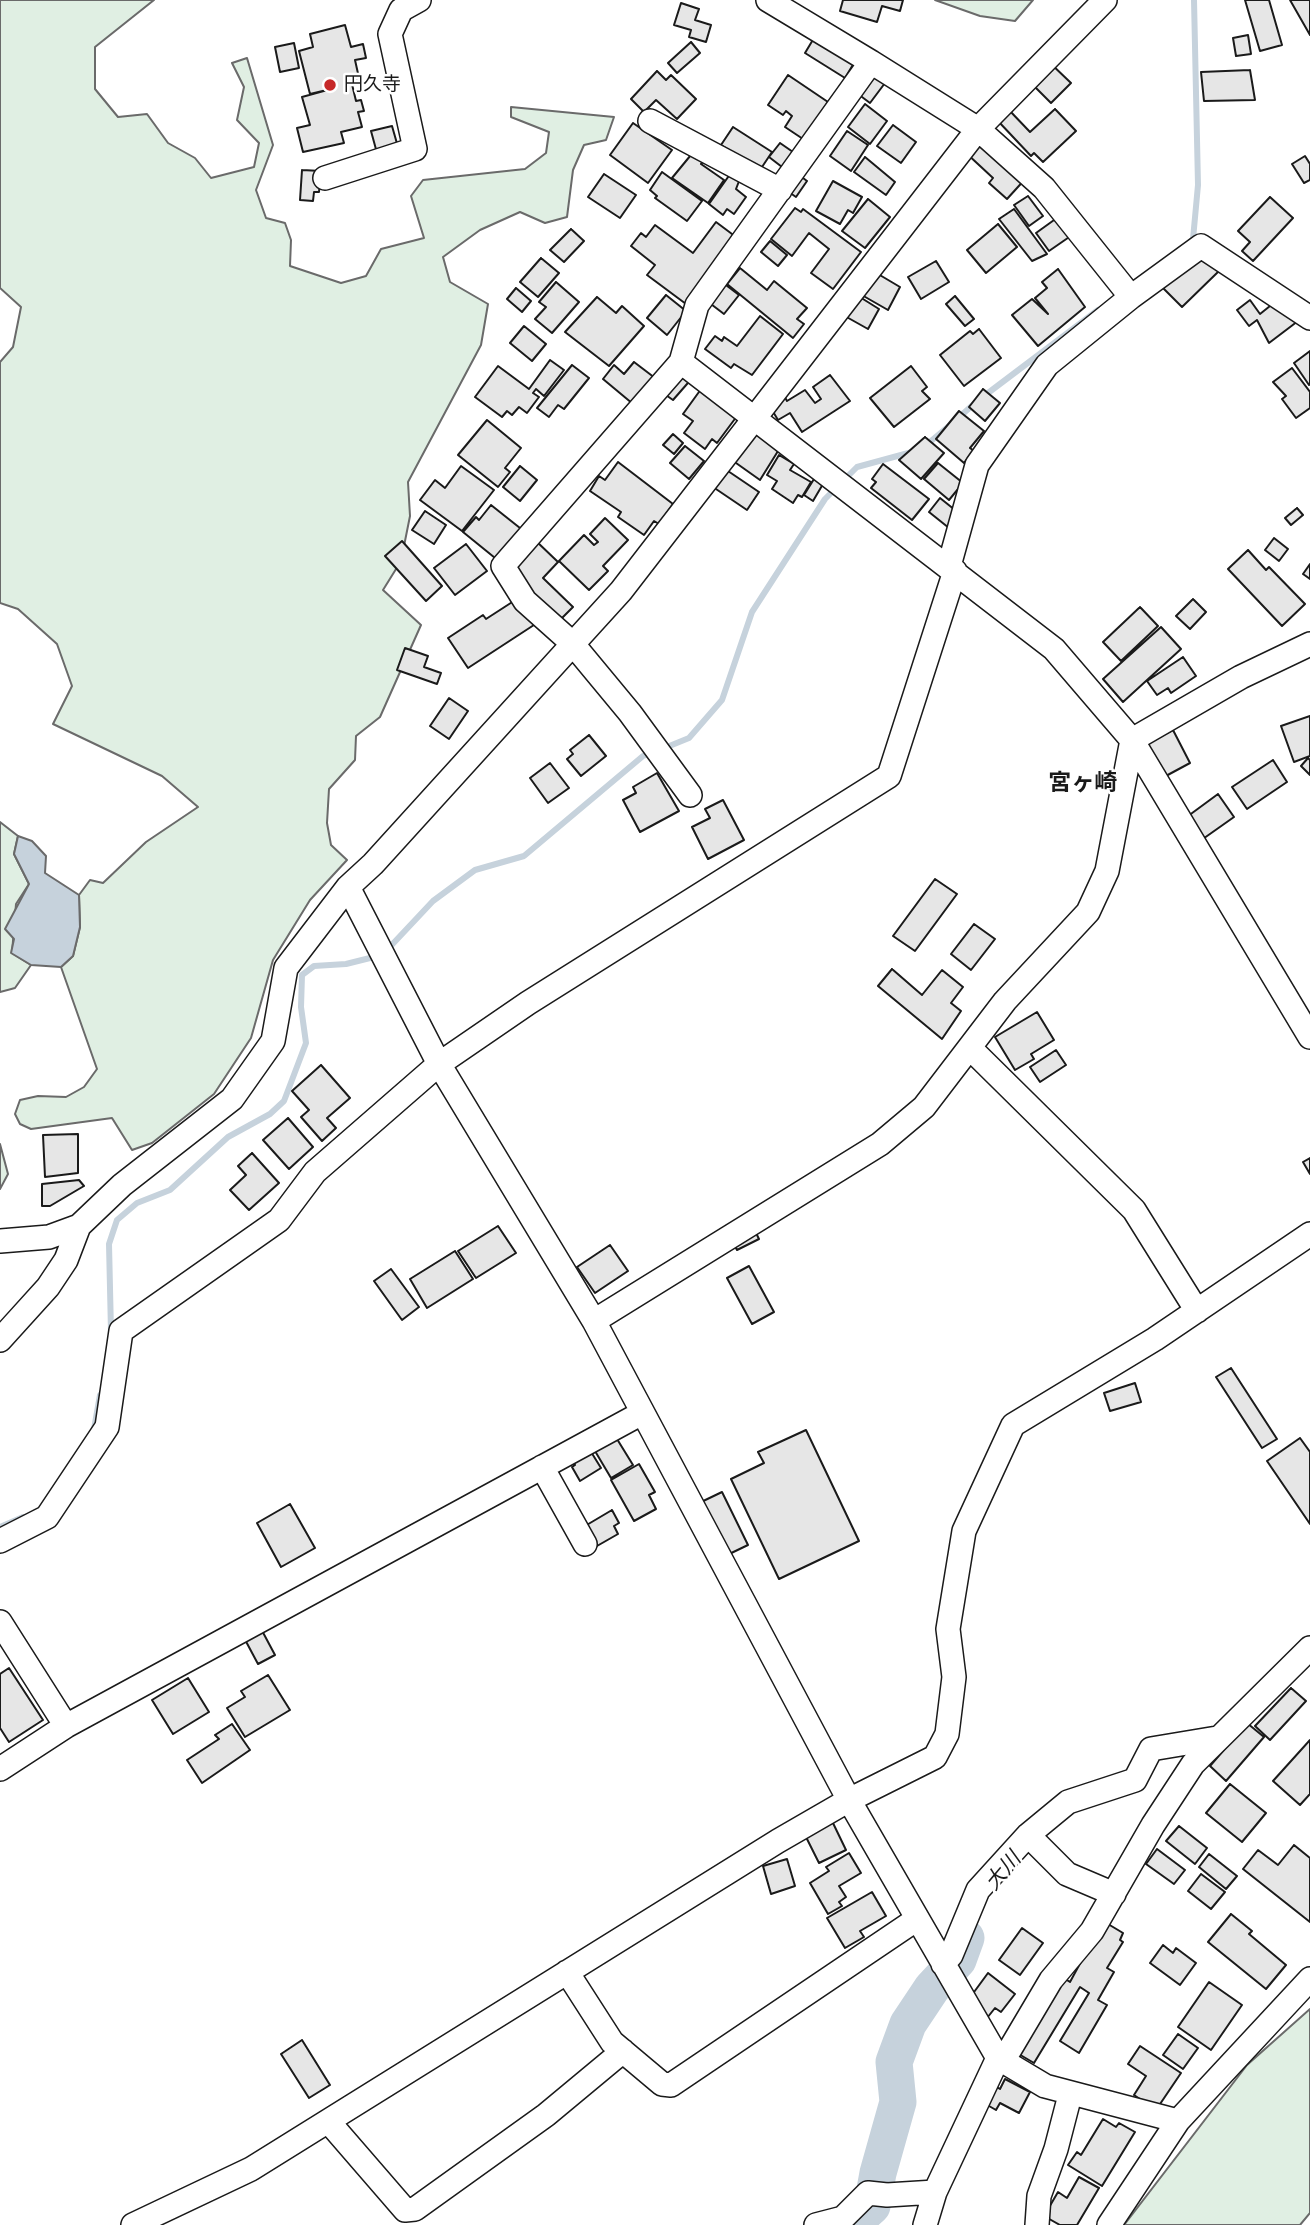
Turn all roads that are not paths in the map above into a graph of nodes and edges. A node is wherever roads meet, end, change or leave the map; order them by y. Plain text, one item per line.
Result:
1 (419, 0) edge
2 (768, 0) edge
3 (1105, 0) edge
4 (872, 62) junction
5 (650, 121) dead end
6 (978, 130) junction
7 (325, 178) dead end
8 (780, 190) junction
9 (1131, 296) junction
10 (1310, 318) edge
11 (681, 362) junction
12 (754, 421) junction
13 (952, 568) junction
14 (572, 643) junction
15 (1310, 644) edge
16 (1132, 740) junction
17 (690, 795) dead end
18 (348, 887) junction
19 (1310, 1037) edge
20 (971, 1049) junction
21 (439, 1064) junction
22 (79, 1226) junction
23 (1310, 1234) edge
24 (0, 1241) edge
25 (1197, 1311) junction
26 (594, 1321) junction
27 (0, 1340) edge
28 (642, 1413) junction
29 (542, 1467) junction
30 (0, 1541) edge
31 (585, 1544) dead end
32 (0, 1622) edge
33 (1310, 1648) edge
34 (66, 1726) junction
35 (1217, 1738) junction
36 (0, 1769) edge
37 (849, 1800) junction
38 (1028, 1835) junction
39 (1114, 1895) junction
40 (917, 1919) junction
41 (943, 1964) junction
42 (567, 1972) junction
43 (1310, 1979) edge
44 (623, 2051) junction
45 (1000, 2060) junction
46 (1070, 2095) junction
47 (328, 2121) junction
48 (1178, 2121) junction
49 (935, 2192) junction
50 (133, 2225) edge
51 (816, 2225) edge
52 (925, 2225) edge
53 (1037, 2225) edge
54 (1109, 2225) edge

1 - 7 street
2 - 4 street
3 - 6 street
4 - 6 street
4 - 8 street
5 - 8 street
6 - 9 street
6 - 12 street
8 - 11 street
9 - 10 street
9 - 13 street
11 - 12 street
11 - 14 street
12 - 13 street
12 - 14 street
13 - 16 street
13 - 21 street
14 - 17 street
14 - 18 street
15 - 16 street
16 - 19 street
16 - 20 street
18 - 21 street
18 - 22 street
20 - 25 street
20 - 26 street
21 - 26 street
21 - 30 street
22 - 24 street
22 - 27 street
23 - 25 street
25 - 37 street
26 - 28 street
28 - 29 street
28 - 37 street
29 - 31 street
29 - 34 street
32 - 34 street
33 - 35 street
34 - 36 street
35 - 38 street
35 - 39 street
37 - 40 street
37 - 42 street
38 - 39 street
38 - 41 street
39 - 45 street
40 - 41 street
40 - 44 street
41 - 45 street
42 - 44 street
42 - 47 street
43 - 48 street
44 - 47 street
45 - 46 street
45 - 49 street
46 - 48 street
46 - 53 street
47 - 50 street
48 - 54 street
49 - 51 street
49 - 52 street

